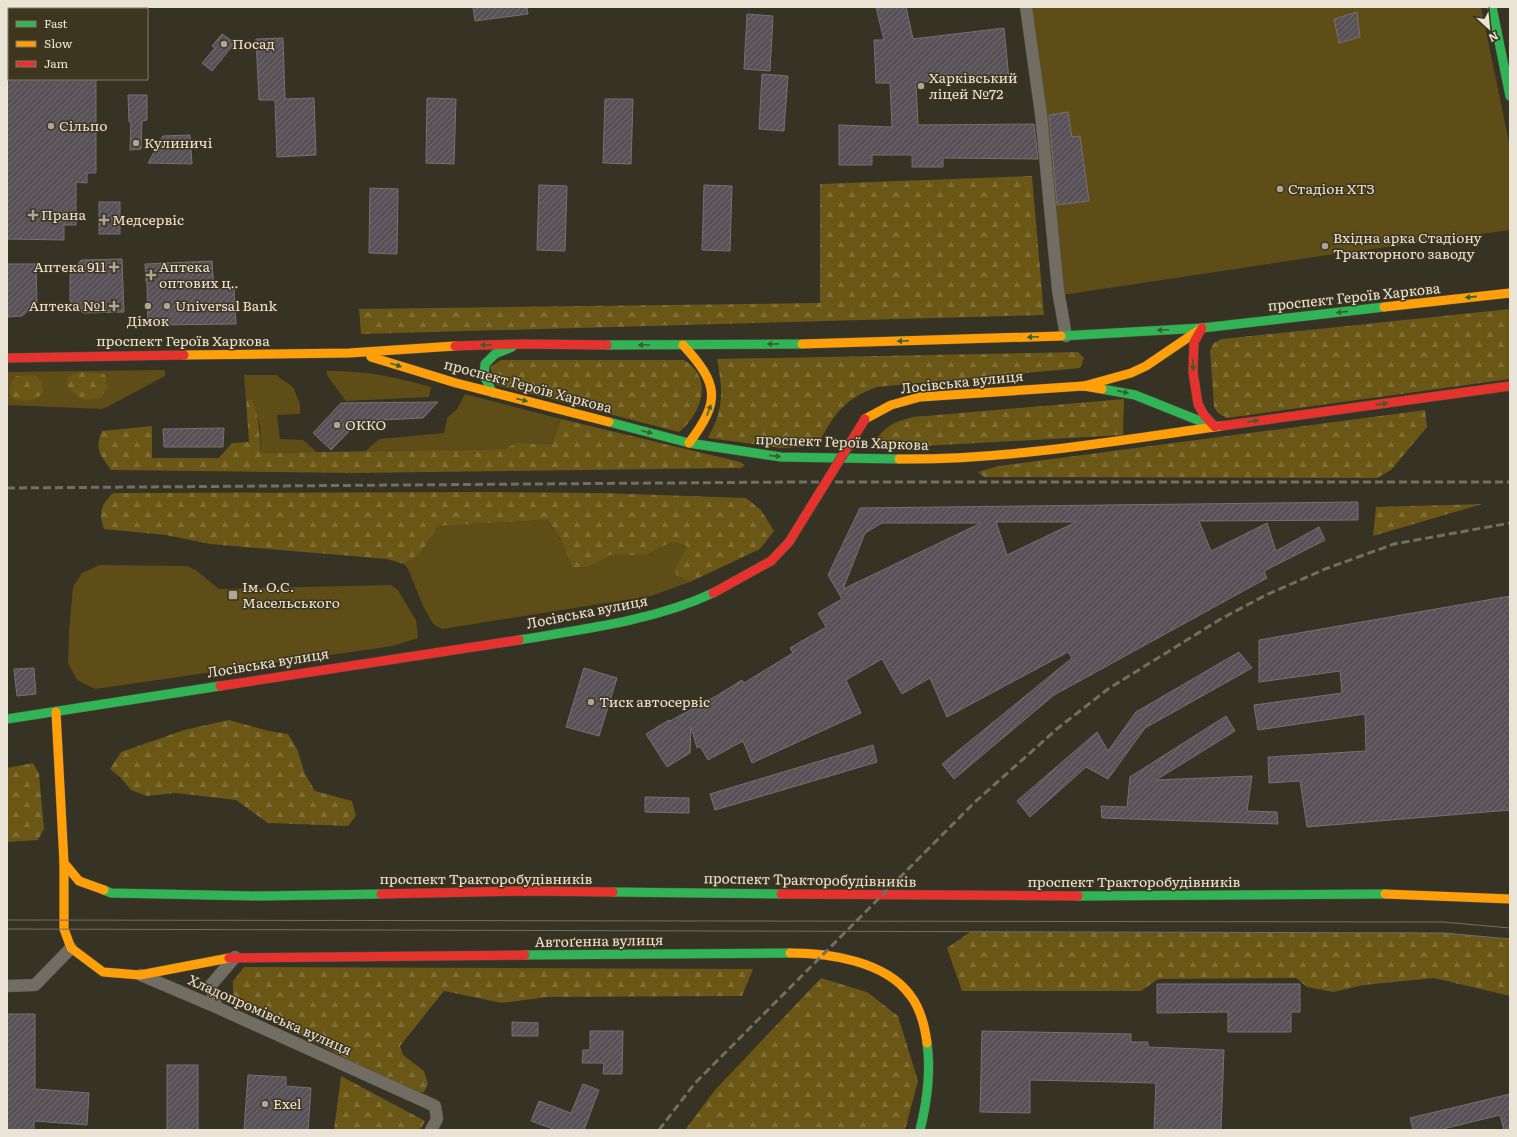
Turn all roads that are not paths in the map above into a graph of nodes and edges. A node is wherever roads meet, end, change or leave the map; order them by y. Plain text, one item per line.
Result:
1 (1026, 7) edge
2 (1492, 7) edge
3 (1510, 96) edge
4 (1510, 293) edge
5 (1202, 328) junction
6 (1066, 336) junction
7 (522, 344) junction
8 (683, 345) junction
9 (359, 353) junction
10 (7, 358) edge
11 (1084, 386) junction
12 (1510, 386) edge
13 (493, 393) junction
14 (1215, 427) junction
15 (689, 443) junction
16 (56, 712) junction
17 (7, 719) edge
18 (64, 863) junction
19 (1510, 899) edge
20 (70, 948) junction
21 (234, 957) junction
22 (140, 975) junction
23 (7, 986) edge
24 (216, 1007) junction
25 (431, 1130) edge
26 (920, 1130) edge

1 - 6 street
2 - 3 main road
4 -> 5 main road, проспект Героїв Харкова
5 -> 6 main road, проспект Героїв Харкова
5 - 11 main road
5 -> 14 main road
6 -> 8 main road, проспект Героїв Харкова
8 -> 7 main road, проспект Героїв Харкова
7 -> 9 main road, проспект Героїв Харкова
7 - 13 main road
15 -> 8 main road
9 - 10 main road, проспект Героїв Харкова
9 -> 13 main road, проспект Героїв Харкова
11 -> 14 main road
11 - 16 main road, Лосівська вулиця, bridge
14 -> 12 main road, проспект Героїв Харкова
13 -> 15 main road, проспект Героїв Харкова
15 -> 14 main road, проспект Героїв Харкова
16 - 17 main road, Лосівська вулиця
16 - 18 main road
18 - 19 main road, проспект Тракторобудівників
18 - 20 main road
20 - 22 main road, Хладопромівська вулиця
20 - 23 street
21 - 22 main road, Автоґенна вулиця
21 - 24 street
21 - 26 main road, Автоґенна вулиця
22 - 24 street, Хладопромівська вулиця
24 - 25 street, Хладопромівська вулиця

